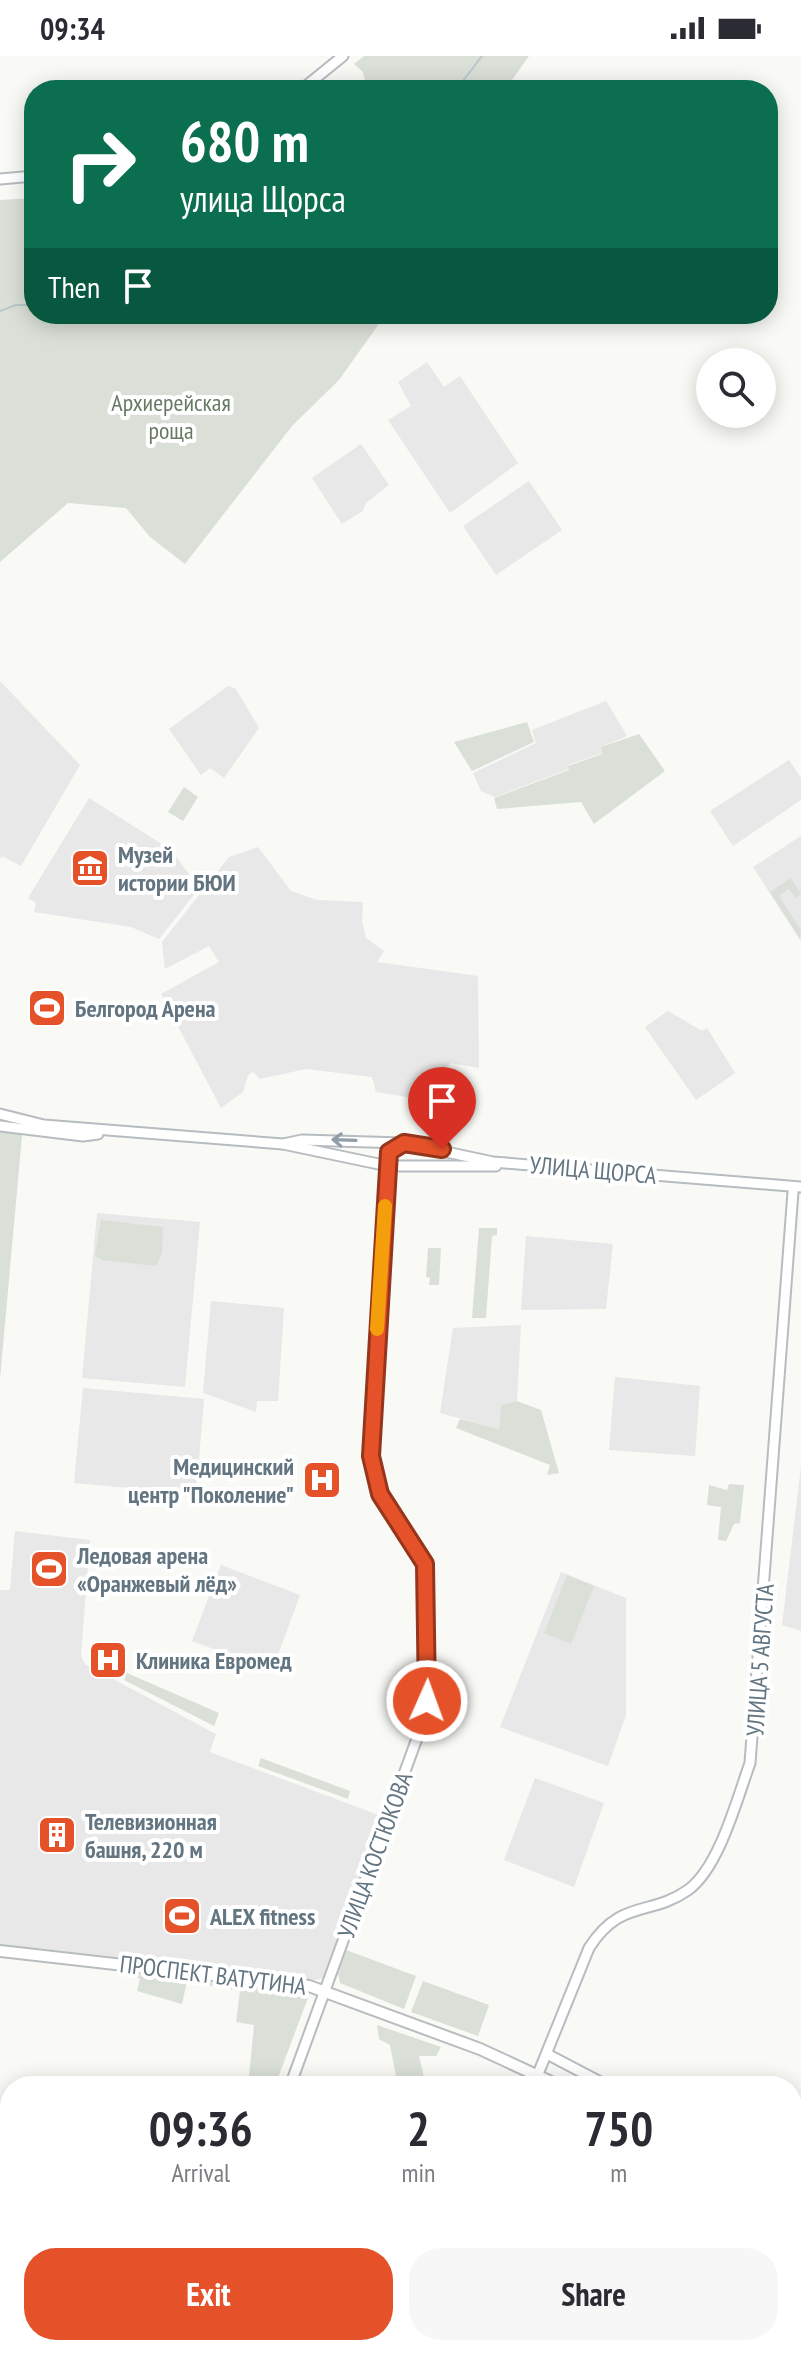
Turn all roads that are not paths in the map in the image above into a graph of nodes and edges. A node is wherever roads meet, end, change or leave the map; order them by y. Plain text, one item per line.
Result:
1 (343, 56) edge
2 (313, 80) edge
3 (24, 177) edge
4 (0, 179) edge
5 (0, 1114) edge
6 (0, 1126) edge
7 (117, 1132) junction
8 (404, 1143) junction
9 (283, 1144) junction
10 (519, 1165) junction
11 (388, 1166) junction
12 (664, 1176) junction
13 (795, 1188) edge
14 (794, 1214) edge
15 (0, 1951) edge
16 (327, 1990) junction
17 (547, 2054) junction
18 (538, 2074) junction
19 (294, 2076) edge
20 (541, 2076) edge
21 (589, 2076) edge

1 - 2 main road
3 - 4 main road
5 - 7 main road
6 - 7 main road
7 - 9 main road
8 -> 9 main road, УЛИЦА ЩОРСА
8 - 10 main road, УЛИЦА ЩОРСА
8 - 11 main road, УЛИЦА КОСТЮКОВА
9 - 11 main road
10 - 11 main road
10 - 12 main road, УЛИЦА ЩОРСА
11 - 16 main road, УЛИЦА КОСТЮКОВА
12 - 13 main road, УЛИЦА ЩОРСА
12 - 13 main road
13 - 14 main road, УЛИЦА 5 АВГУСТА
14 - 17 main road, УЛИЦА 5 АВГУСТА
15 - 16 main road, ПРОСПЕКТ ВАТУТИНА
16 - 18 main road, ПРОСПЕКТ ВАТУТИНА
16 - 19 main road, УЛИЦА КОСТЮКОВА
17 - 18 main road, УЛИЦА 5 АВГУСТА
17 - 21 main road
18 - 20 main road, ПРОСПЕКТ ВАТУТИНА

